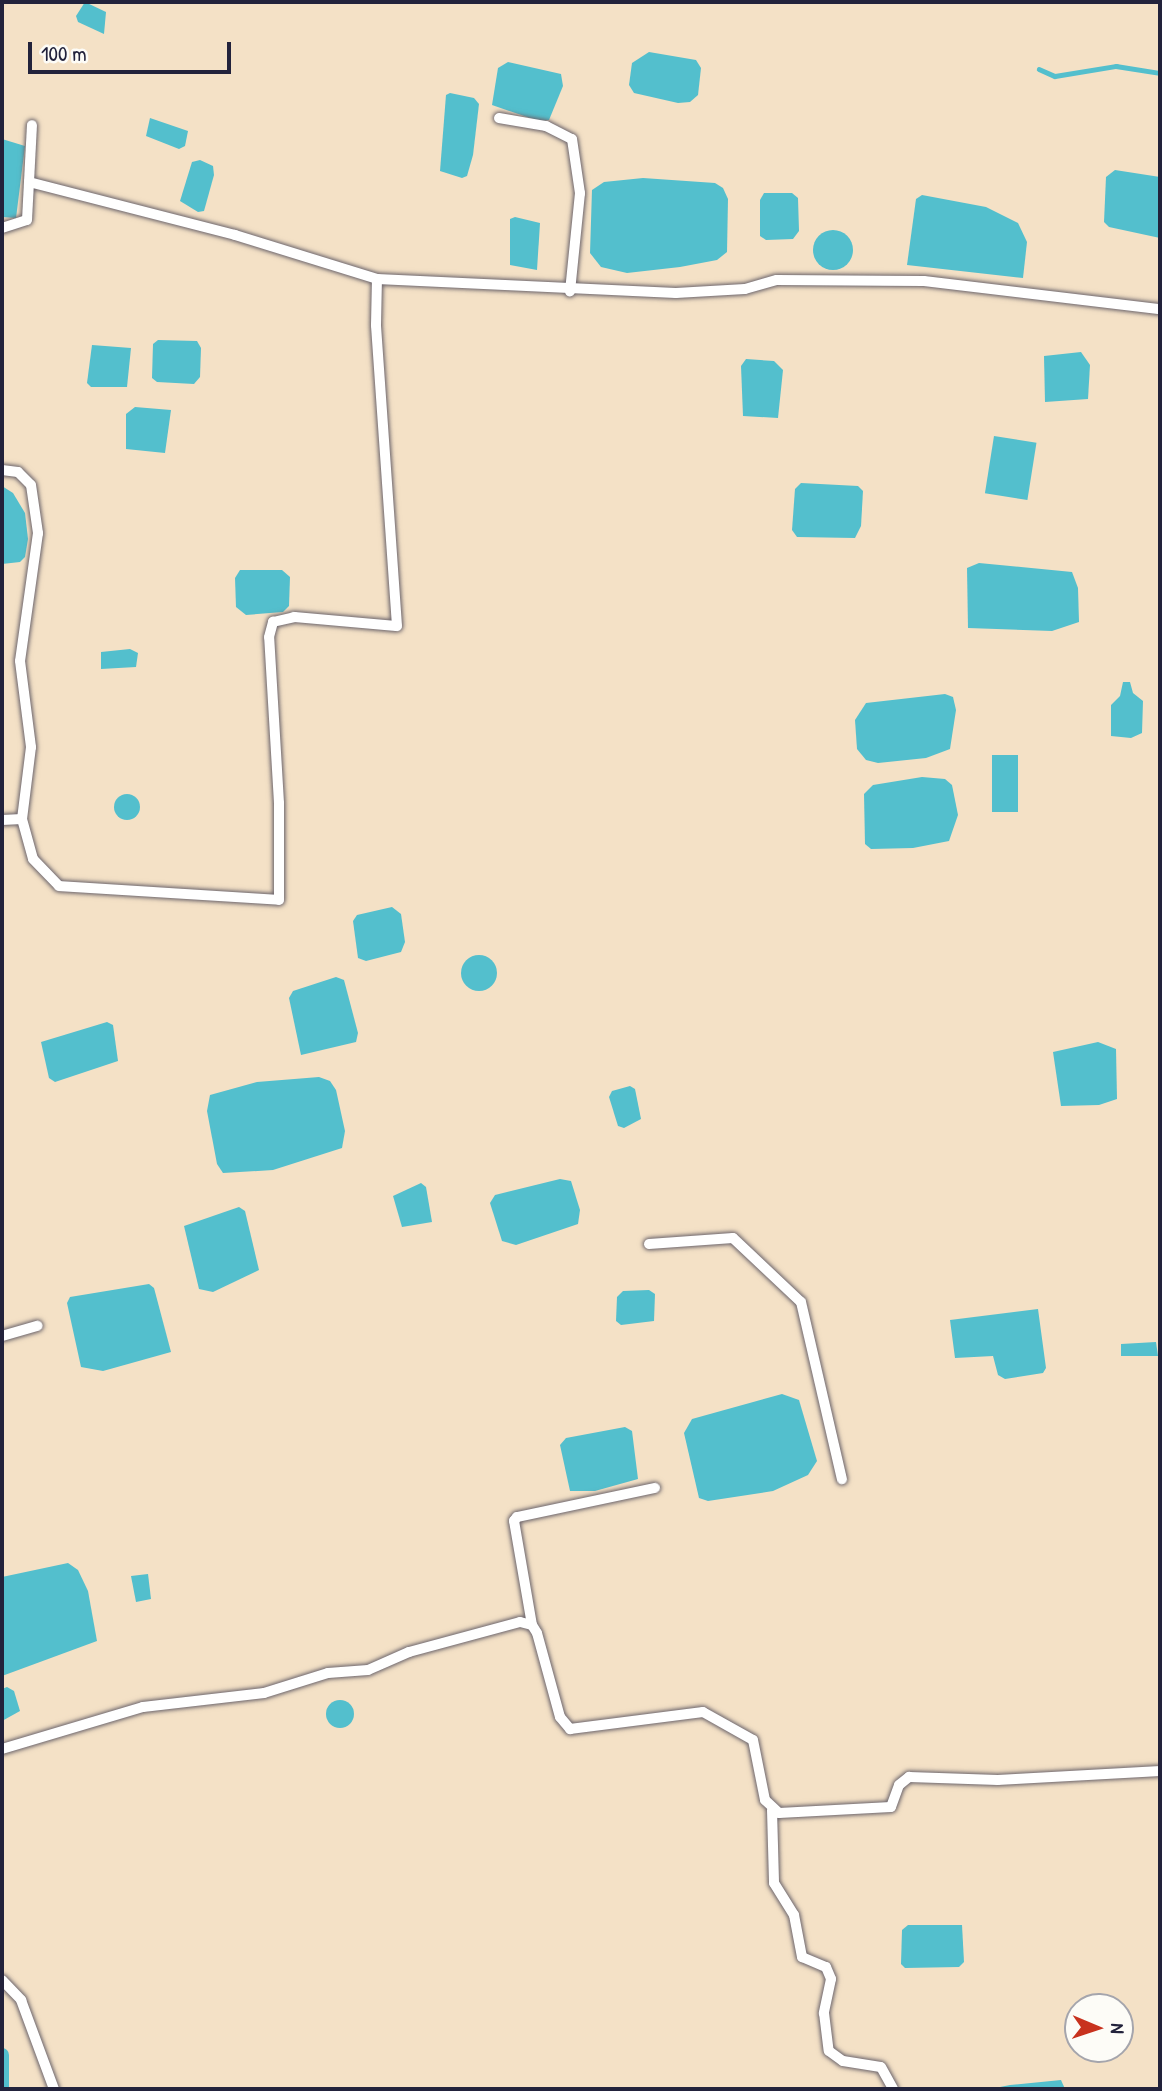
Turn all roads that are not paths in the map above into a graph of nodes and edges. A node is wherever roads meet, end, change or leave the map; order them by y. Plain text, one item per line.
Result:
1 (499, 118) dead end
2 (32, 125) dead end
3 (29, 181) junction
4 (2, 228) edge
5 (377, 279) junction
6 (570, 291) junction
7 (1160, 309) edge
8 (2, 470) edge
9 (22, 819) junction
10 (2, 820) edge
11 (649, 1244) dead end
12 (38, 1326) dead end
13 (2, 1336) edge
14 (842, 1479) dead end
15 (654, 1489) dead end
16 (532, 1625) junction
17 (2, 1749) edge
18 (1160, 1771) edge
19 (772, 1810) junction
20 (2, 1980) edge
21 (54, 2089) edge
22 (893, 2089) edge

1 - 6 street
2 - 3 street
3 - 4 street
3 - 5 street
5 - 6 street
5 - 9 street
6 - 7 street
8 - 9 street
9 - 10 street
11 - 14 street
12 - 13 street
15 - 16 street
16 - 17 street
16 - 19 street
18 - 19 street
19 - 22 street
20 - 21 street

